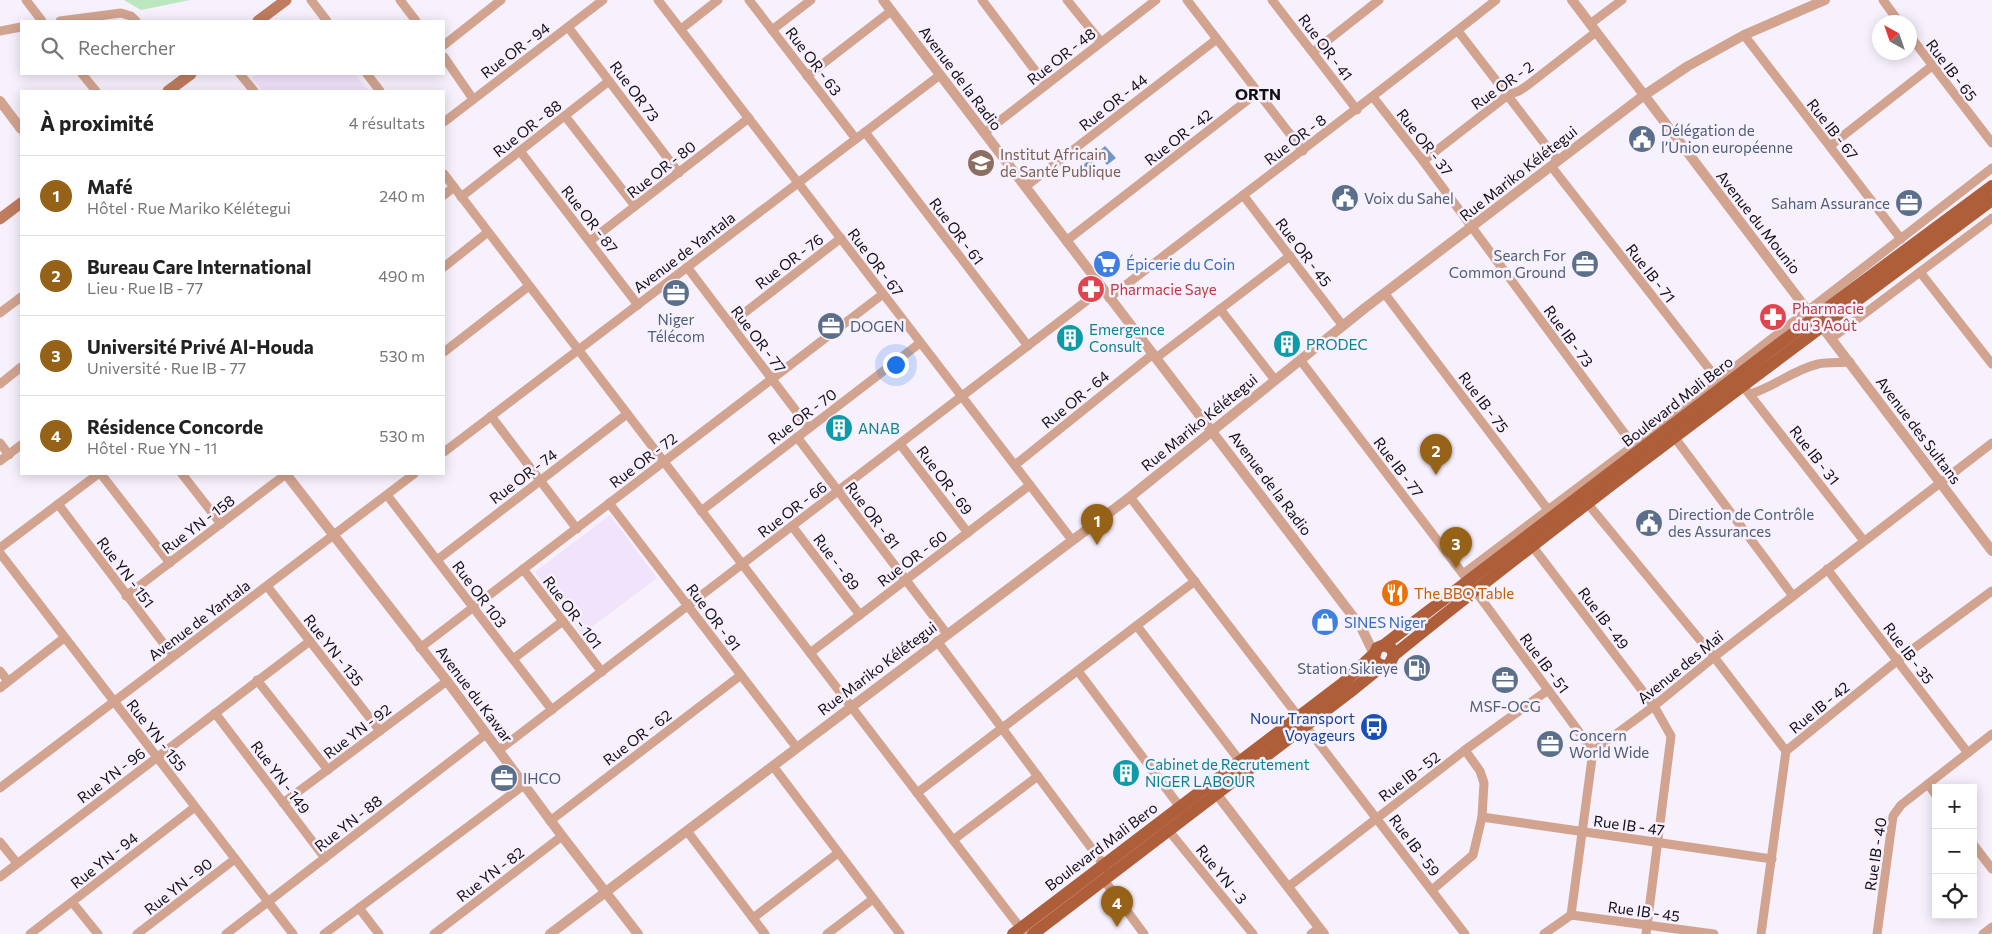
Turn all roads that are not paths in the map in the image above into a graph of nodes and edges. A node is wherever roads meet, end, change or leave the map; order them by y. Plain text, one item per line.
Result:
1 (26, 0) edge
2 (286, 0) edge
3 (311, 0) edge
4 (400, 0) edge
5 (484, 0) edge
6 (502, 0) edge
7 (603, 0) edge
8 (658, 0) edge
9 (718, 0) edge
10 (749, 0) edge
11 (811, 0) edge
12 (883, 0) edge
13 (982, 0) edge
14 (1067, 0) edge
15 (1156, 0) edge
16 (1187, 0) edge
17 (1272, 0) edge
18 (1379, 0) edge
19 (1496, 0) edge
20 (1572, 0) edge
21 (1622, 0) edge
22 (1825, 0) edge
23 (1883, 0) edge
24 (490, 9) junction
25 (891, 11) junction
26 (1894, 15) edge
27 (134, 19) edge
28 (41, 20) edge
29 (67, 20) edge
30 (259, 20) edge
31 (326, 20) edge
32 (415, 20) edge
33 (568, 26) junction
34 (20, 27) edge
35 (1593, 28) junction
36 (681, 29) junction
37 (772, 30) junction
38 (0, 31) edge
39 (1458, 31) junction
40 (1744, 35) junction
41 (1217, 39) junction
42 (1101, 42) junction
43 (445, 44) edge
44 (1917, 46) edge
45 (1312, 52) junction
46 (445, 58) edge
47 (1932, 66) junction
48 (83, 75) edge
49 (241, 75) edge
50 (368, 75) edge
51 (940, 75) junction
52 (183, 76) edge
53 (807, 76) junction
54 (609, 81) junction
55 (1046, 85) junction
56 (95, 90) edge
57 (171, 90) edge
58 (253, 90) edge
59 (379, 90) edge
60 (1258, 92) junction
61 (1508, 95) junction
62 (1644, 96) junction
63 (1373, 97) junction
64 (473, 99) junction
65 (0, 101) edge
66 (1357, 110) junction
67 (564, 116) junction
68 (749, 118) junction
69 (445, 121) edge
70 (20, 128) edge
71 (865, 132) junction
72 (984, 133) junction
73 (856, 139) junction
74 (1992, 143) edge
75 (1830, 146) junction
76 (520, 151) junction
77 (1303, 151) junction
78 (1423, 160) junction
79 (1554, 164) junction
80 (1992, 168) edge
81 (679, 173) junction
82 (445, 175) edge
83 (798, 183) junction
84 (1992, 186) edge
85 (454, 187) junction
86 (1025, 187) junction
87 (445, 194) edge
88 (1243, 195) junction
89 (461, 197) junction
90 (1992, 200) edge
91 (20, 204) edge
92 (635, 206) junction
93 (1992, 218) edge
94 (0, 219) edge
95 (1472, 227) junction
96 (488, 232) junction
97 (841, 238) junction
98 (1901, 240) junction
99 (590, 241) junction
100 (1066, 241) junction
101 (1290, 256) junction
102 (445, 266) edge
103 (687, 268) junction
104 (1920, 272) junction
105 (529, 286) junction
106 (1102, 289) junction
107 (883, 294) junction
108 (1385, 294) junction
109 (20, 298) edge
110 (1109, 298) junction
111 (638, 304) junction
112 (1220, 309) junction
113 (0, 313) edge
114 (1815, 319) junction
115 (730, 324) junction
116 (1343, 326) junction
117 (1832, 338) junction
118 (920, 342) junction
119 (1028, 346) junction
120 (1992, 347) edge
121 (578, 350) junction
122 (445, 351) edge
123 (1984, 353) junction
124 (1154, 356) junction
125 (1301, 361) junction
126 (1850, 362) junction
127 (1992, 364) edge
128 (20, 369) edge
129 (772, 379) junction
130 (1275, 380) junction
131 (0, 384) edge
132 (1724, 387) junction
133 (1746, 390) junction
134 (962, 396) junction
135 (627, 414) junction
136 (490, 416) junction
137 (809, 428) junction
138 (1212, 431) junction
139 (797, 437) junction
140 (1676, 438) junction
141 (0, 443) edge
142 (1992, 443) edge
143 (900, 444) junction
144 (20, 446) edge
145 (445, 449) edge
146 (1639, 453) junction
147 (9, 454) junction
148 (0, 461) edge
149 (664, 462) junction
150 (1015, 465) junction
151 (99, 475) edge
152 (101, 475) edge
153 (183, 475) edge
154 (285, 475) edge
155 (287, 475) edge
156 (413, 475) edge
157 (540, 480) junction
158 (1940, 483) junction
159 (1030, 485) junction
160 (838, 491) junction
161 (387, 495) junction
162 (1130, 497) junction
163 (609, 503) junction
164 (58, 504) junction
165 (1588, 504) junction
166 (701, 511) junction
167 (1554, 518) junction
168 (221, 524) junction
169 (792, 526) junction
170 (577, 528) junction
171 (968, 533) junction
172 (333, 535) junction
173 (1072, 540) junction
174 (1864, 541) junction
175 (1533, 547) junction
176 (0, 548) edge
177 (1992, 551) edge
178 (0, 553) edge
179 (437, 560) junction
180 (170, 563) junction
181 (742, 564) junction
182 (523, 569) junction
183 (1828, 569) junction
184 (906, 580) junction
185 (1195, 581) junction
186 (1468, 582) junction
187 (267, 586) junction
188 (1992, 590) edge
189 (126, 596) junction
190 (1793, 596) junction
191 (688, 606) junction
192 (473, 608) junction
193 (860, 615) junction
194 (563, 621) junction
195 (1136, 626) junction
196 (1361, 627) junction
197 (947, 634) junction
198 (64, 638) junction
199 (310, 641) junction
200 (937, 641) junction
201 (1384, 646) junction
202 (420, 648) junction
203 (810, 653) junction
204 (1374, 654) junction
205 (1394, 655) junction
206 (173, 656) junction
207 (1714, 658) junction
208 (513, 659) junction
209 (1898, 660) junction
210 (1382, 666) junction
211 (0, 671) edge
212 (1078, 671) junction
213 (602, 672) junction
214 (741, 675) junction
215 (257, 680) junction
216 (8, 681) junction
217 (447, 681) junction
218 (0, 688) edge
219 (1548, 690) junction
220 (113, 702) junction
221 (1654, 706) junction
222 (851, 707) junction
223 (552, 710) junction
224 (215, 713) junction
225 (1302, 721) junction
226 (1002, 728) junction
227 (380, 731) junction
228 (486, 734) junction
229 (1992, 734) edge
230 (797, 748) junction
231 (499, 750) junction
232 (1465, 750) junction
233 (1786, 750) junction
234 (1593, 751) junction
235 (1968, 753) junction
236 (156, 758) junction
237 (774, 766) junction
238 (1244, 766) junction
239 (328, 770) junction
240 (1038, 776) junction
241 (524, 784) junction
242 (1928, 784) junction
243 (0, 788) edge
244 (1213, 790) junction
245 (1932, 790) edge
246 (917, 793) junction
247 (283, 803) junction
248 (195, 808) junction
249 (1184, 812) junction
250 (1482, 817) junction
251 (1377, 818) junction
252 (550, 821) junction
253 (1169, 831) junction
254 (687, 832) junction
255 (1583, 833) junction
256 (562, 836) junction
257 (953, 840) junction
258 (0, 842) edge
259 (1659, 844) junction
260 (1977, 849) edge
261 (838, 853) junction
262 (325, 858) junction
263 (235, 859) junction
264 (1772, 859) junction
265 (17, 864) junction
266 (1992, 869) edge
267 (1107, 873) junction
268 (0, 877) edge
269 (1288, 887) junction
270 (1432, 890) junction
271 (605, 891) junction
272 (873, 899) junction
273 (72, 902) junction
274 (268, 902) junction
275 (359, 908) junction
276 (1571, 915) junction
277 (753, 918) junction
278 (1992, 928) edge
279 (1647, 929) edge
280 (1019, 932) edge
281 (1041, 932) edge
282 (1318, 932) edge
283 (30, 934) edge
284 (98, 934) edge
285 (137, 934) edge
286 (226, 934) edge
287 (293, 934) edge
288 (324, 934) edge
289 (379, 934) edge
290 (434, 934) edge
291 (550, 934) edge
292 (638, 934) edge
293 (765, 934) edge
294 (827, 934) edge
295 (900, 934) edge
296 (1144, 934) edge
297 (1253, 934) edge
298 (1465, 934) edge
299 (1544, 934) edge
300 (1714, 934) edge
301 (1761, 934) edge
302 (1877, 934) edge
303 (1983, 934) edge

1 - 28 street
2 - 30 main road
3 - 31 street
4 - 32 street
5 - 24 street
6 - 24 street
7 - 33 street, Rue OR - 94
8 - 36 street, Rue OR - 67
9 - 36 street
10 - 37 street, Rue OR - 63
11 - 37 street
12 - 25 street, Avenue de la Radio
13 - 55 street
14 - 42 street
15 - 42 street, Rue OR - 48
16 - 41 street
17 - 45 street, Rue OR - 41
18 - 45 street
19 - 39 street, Rue OR - 8
20 - 35 street, Avenue du Mounio
21 - 35 street, Rue OR - 2
22 - 40 street, Rue Mariko Kélétegui
23 - 26 street
24 - 43 street
25 - 51 street, Avenue de la Radio
25 - 53 street
27 - 29 street
33 - 54 street, Rue OR 73
33 - 64 street, Rue OR - 94
34 - 38 street
35 - 61 street, Rue OR - 2
35 - 62 street, Avenue du Mounio
36 - 68 street, Rue OR - 67
37 - 53 street, Rue OR - 63
39 - 61 street, Rue IB - 71
39 - 63 street, Rue OR - 8
40 - 62 street, Rue Mariko Kélétegui
40 - 75 street, Rue IB - 67
41 - 60 street
41 - 86 street, Rue OR - 44
42 - 55 street, Rue OR - 48
44 - 47 street, Rue IB - 65
45 - 66 street, Rue OR - 41
46 - 64 street
47 - 74 street, Rue IB - 65
47 - 75 street
48 - 56 street
49 - 58 street
50 - 59 street
51 - 71 street, Avenue de Yantala
51 - 72 street, Avenue de la Radio
52 - 57 main road
53 - 73 street, Rue OR - 63
54 - 67 street, Rue OR - 88
54 - 81 street, Rue OR 73
55 - 72 street, Rue OR - 48
60 - 77 street
60 - 100 street, Rue OR - 42
61 - 78 street, Rue OR - 2
61 - 79 street, Rue IB - 71
62 - 79 street, Rue Mariko Kélétegui
62 - 114 street, Avenue du Mounio
63 - 66 street, Rue OR - 8
63 - 78 street, Rue OR - 37
64 - 69 street, Rue OR - 94
65 - 70 street
66 - 77 street, Rue OR - 8
67 - 76 street, Rue OR - 88
67 - 92 street
68 - 81 street, Rue OR - 80
68 - 83 street, Rue OR - 67
71 - 73 street, Avenue de Yantala
71 - 119 street, Rue OR - 61
72 - 86 street, Avenue de la Radio
73 - 83 street, Avenue de Yantala
75 - 98 street, Rue IB - 67
76 - 89 street, Rue OR - 88
76 - 99 street, Rue OR - 87
77 - 88 street, Rue OR - 8
78 - 95 street, Rue OR - 37
79 - 95 street, Rue Mariko Kélétegui
79 - 132 street, Rue IB - 71
80 - 98 street, Boulevard Mali Bero
81 - 92 street, Rue OR - 80
82 - 85 street
83 - 97 street, Rue OR - 67
83 - 103 street, Avenue de Yantala
84 - 114 main road, Boulevard Mali Bero
85 - 87 street
85 - 89 street
86 - 100 street, Avenue de la Radio
88 - 101 street, Rue OR - 45
88 - 110 street, Rue OR - 8
89 - 96 street
90 - 114 main road, Boulevard Mali Bero
91 - 94 main road
92 - 99 street, Rue OR - 80
93 - 104 street
95 - 108 street, Rue Mariko Kélétegui
95 - 146 street, Rue IB - 73
96 - 102 street
96 - 105 street
97 - 107 street, Rue OR - 67
97 - 115 street, Rue OR - 76
98 - 114 street, Boulevard Mali Bero
99 - 111 street, Rue OR - 87
100 - 106 street, Avenue de la Radio
101 - 112 street, Rue OR - 64
101 - 116 street, Rue OR - 45
103 - 111 street, Avenue de Yantala
103 - 115 street, Rue OR - 77
104 - 117 street
104 - 123 street
105 - 121 street
105 - 122 street
106 - 110 street, Avenue de la Radio
106 - 119 street, Rue OR - 66
107 - 118 street, Rue OR - 67
107 - 129 street, Rue OR - 72
108 - 116 street, Rue Mariko Kélétegui
108 - 167 street, Rue IB - 75
109 - 113 street
110 - 124 street, Avenue de la Radio
111 - 121 street, Avenue de Yantala
112 - 124 street, Rue OR - 64
112 - 130 street
114 - 117 street, Avenue des Sultans
114 - 132 main road, Boulevard Mali Bero
114 - 133 main road, Boulevard Mali Bero
115 - 129 street, Rue OR - 77
116 - 125 street, Rue Mariko Kélétegui
117 - 126 street, Avenue des Sultans
118 - 134 street, Rue OR - 67
118 - 137 street, Rue OR - 70
119 - 134 street, Rue OR - 66
120 - 123 street
121 - 135 street
121 - 136 street, Avenue de Yantala
123 - 127 street
124 - 138 street, Avenue de la Radio
124 - 150 street, Rue OR - 64
125 - 130 street, Rue Mariko Kélétegui
125 - 186 street, Rue IB - 77
126 - 133 street
126 - 158 street, Avenue des Sultans
128 - 131 street
129 - 137 street, Rue OR - 77
129 - 149 street, Rue OR - 72
130 - 138 street, Rue Mariko Kélétegui
132 - 133 main road, Boulevard Mali Bero
132 - 140 main road, Boulevard Mali Bero
132 - 146 main road, Boulevard Mali Bero
133 - 174 street, Rue IB - 31
134 - 143 street, Rue OR - 66
134 - 150 street, Rue OR - 67
135 - 149 street
135 - 157 street, Rue OR - 74
136 - 145 street, Avenue de Yantala
136 - 157 street
137 - 139 street, Rue OR - 70
138 - 162 street, Rue Mariko Kélétegui
138 - 196 street, Avenue de la Radio
139 - 160 street, Rue OR - 81
139 - 166 street, Rue OR - 70
140 - 146 main road, Boulevard Mali Bero
140 - 190 street
141 - 147 street
142 - 158 street, Avenue des Maï
143 - 160 street, Rue OR - 66
143 - 171 street, Rue OR - 69
144 - 147 street
146 - 165 main road, Boulevard Mali Bero
146 - 167 main road, Boulevard Mali Bero
147 - 148 street
149 - 163 street, Rue OR - 72
149 - 166 street
150 - 159 street, Rue OR - 67
151 - 164 street
152 - 180 street
153 - 168 street
154 - 168 street, Rue YN - 158
155 - 172 street, Avenue du Kawar
156 - 161 street, Avenue de Yantala
157 - 170 street
157 - 179 street, Rue OR - 74
158 - 174 street, Avenue des Maï
158 - 177 street, Avenue des Sultans
159 - 171 street, Rue OR - 60
159 - 173 street, Rue OR - 67
160 - 169 street, Rue OR - 66
160 - 184 street, Rue OR - 81
161 - 172 street, Avenue de Yantala
161 - 179 street, Rue OR 103
162 - 173 street, Rue Mariko Kélétegui
162 - 185 street, Rue IB - 59
163 - 170 street, Rue OR - 72
163 - 191 street, Rue OR - 91
164 - 176 street
164 - 189 street, Rue YN - 151
165 - 167 main road, Boulevard Mali Bero
165 - 207 street
166 - 181 street
167 - 175 main road, Boulevard Mali Bero
167 - 186 main road, Boulevard Mali Bero
168 - 180 street, Rue YN - 158
169 - 181 street, Rue OR - 66
169 - 193 street, Rue - - 89
170 - 182 street, Rue OR - 72
171 - 184 street, Rue OR - 60
172 - 187 street, Avenue de Yantala
172 - 202 street, Avenue du Kawar
173 - 197 street, Rue Mariko Kélétegui
174 - 183 street, Avenue des Maï
175 - 186 main road, Boulevard Mali Bero
175 - 221 street, Rue IB - 49
178 - 198 street, Rue YN - 155
179 - 192 street, Rue OR 103
180 - 189 street, Rue YN - 158
181 - 191 street, Rue OR - 66
181 - 203 street
182 - 192 street, Rue OR - 72
182 - 194 street, Rue OR - 101
183 - 190 street, Avenue des Maï
183 - 209 street, Rue IB - 35
184 - 193 street, Rue OR - 60
184 - 197 street, Rue OR - 81
185 - 195 street
185 - 225 street, Rue IB - 59
186 - 201 main road, Boulevard Mali Bero
186 - 205 main road, Boulevard Mali Bero
186 - 219 street, Rue IB - 51
187 - 199 street, Rue YN - 135
187 - 206 street, Avenue de Yantala
188 - 209 street, Rue IB - 42
189 - 206 street, Rue YN - 151
190 - 207 street, Avenue des Maï
191 - 213 street, Rue OR - 66
191 - 214 street, Rue OR - 91
192 - 202 street, Rue OR - 72
192 - 208 street, Rue OR 103
193 - 203 street, Rue OR - 60
194 - 208 street
194 - 213 street, Rue OR - 101
195 - 212 street
195 - 238 street
196 - 201 street, Avenue de la Radio
196 - 204 street, Avenue de la Radio
197 - 200 street, Rue Mariko Kélétegui
198 - 216 street
198 - 220 street, Rue YN - 155
199 - 215 street, Rue YN - 96
199 - 227 street, Rue YN - 135
200 - 222 street, Rue Mariko Kélétegui
200 - 226 street
201 - 204 main road
201 - 205 main road
202 - 217 street, Avenue du Kawar
203 - 222 street
204 - 210 main road
204 - 225 main road, Boulevard Mali Bero
205 - 210 main road
206 - 220 street, Avenue de Yantala
207 - 221 street, Avenue des Maï
207 - 233 street
208 - 223 street, Rue OR 103
209 - 233 street, Rue IB - 42
209 - 235 street, Rue IB - 35
210 - 225 main road, Boulevard Mali Bero
211 - 216 street
212 - 226 street
212 - 249 street
213 - 223 street, Rue OR - 66
214 - 230 street, Rue OR - 91
214 - 252 street, Rue OR - 62
215 - 224 street, Rue YN - 96
215 - 239 street
216 - 218 street
217 - 227 street, Rue YN - 92
217 - 228 street, Avenue du Kawar
219 - 232 street, Rue IB - 52
219 - 234 street, Rue IB - 51
220 - 236 street, Rue YN - 155
220 - 243 street, Avenue de Yantala
221 - 234 street, Avenue des Maï
221 - 259 street, Rue IB - 49
222 - 230 street, Rue Mariko Kélétegui
222 - 246 street
223 - 231 street, Rue OR - 66
224 - 236 street, Rue YN - 96
224 - 247 street, Rue YN - 149
225 - 238 main road, Boulevard Mali Bero
225 - 251 street, Rue IB - 59
226 - 240 street
226 - 246 street
227 - 239 street, Rue YN - 92
228 - 231 street, Avenue du Kawar
228 - 262 street, Rue YN - 88
229 - 235 street, Rue IB - 40
230 - 237 street, Rue Mariko Kélétegui
231 - 241 street, Avenue du Kawar
232 - 250 street
232 - 251 street, Rue IB - 52
233 - 264 street, Rue IB - 42
234 - 255 street
235 - 242 street, Rue IB - 40
236 - 248 street, Rue YN - 155
236 - 265 street, Rue YN - 96
237 - 254 street, Rue Mariko Kélétegui
237 - 261 street
238 - 244 main road, Boulevard Mali Bero
239 - 247 street, Rue YN - 92
240 - 257 street
240 - 267 street
241 - 252 street, Avenue du Kawar
241 - 275 street
242 - 245 street
242 - 302 street, Rue IB - 40
244 - 249 main road, Boulevard Mali Bero
244 - 269 street
246 - 257 street
247 - 262 street, Rue YN - 149
248 - 263 street, Rue YN - 155
248 - 273 street, Rue YN - 94
249 - 253 main road, Boulevard Mali Bero
249 - 267 main road, Boulevard Mali Bero
250 - 255 street, Rue IB - 47
250 - 270 street
251 - 269 street, Rue IB - 52
251 - 270 street, Rue IB - 59
252 - 256 street, Avenue du Kawar
253 - 267 main road, Boulevard Mali Bero
253 - 297 street, Rue YN - 3
254 - 271 street, Rue Mariko Kélétegui
254 - 277 street
255 - 259 street, Rue IB - 47
255 - 276 street
256 - 271 street, Avenue du Kawar
256 - 290 street, Rue YN - 82
257 - 280 street
258 - 265 street
259 - 264 street, Rue IB - 47
259 - 279 street, Rue IB - 49
260 - 266 street
261 - 272 street
261 - 277 street
262 - 274 street, Rue YN - 88
263 - 274 street, Rue YN - 155
263 - 285 street, Rue YN - 90
264 - 301 street, Rue IB - 42
265 - 268 street, Rue YN - 96
267 - 280 main road, Boulevard Mali Bero
267 - 281 main road, Boulevard Mali Bero
267 - 296 street
269 - 282 street
270 - 298 street, Rue IB - 59
271 - 291 street, Rue Mariko Kélétegui
271 - 292 street, Avenue du Kawar
272 - 294 street
272 - 295 street
273 - 283 street, Rue YN - 94
273 - 284 street
274 - 286 street, Rue YN - 88
274 - 287 street, Rue YN - 155
275 - 288 street
275 - 289 street
276 - 279 street, Rue IB - 45
276 - 299 street
277 - 293 street
278 - 303 street
279 - 300 street, Rue IB - 45

